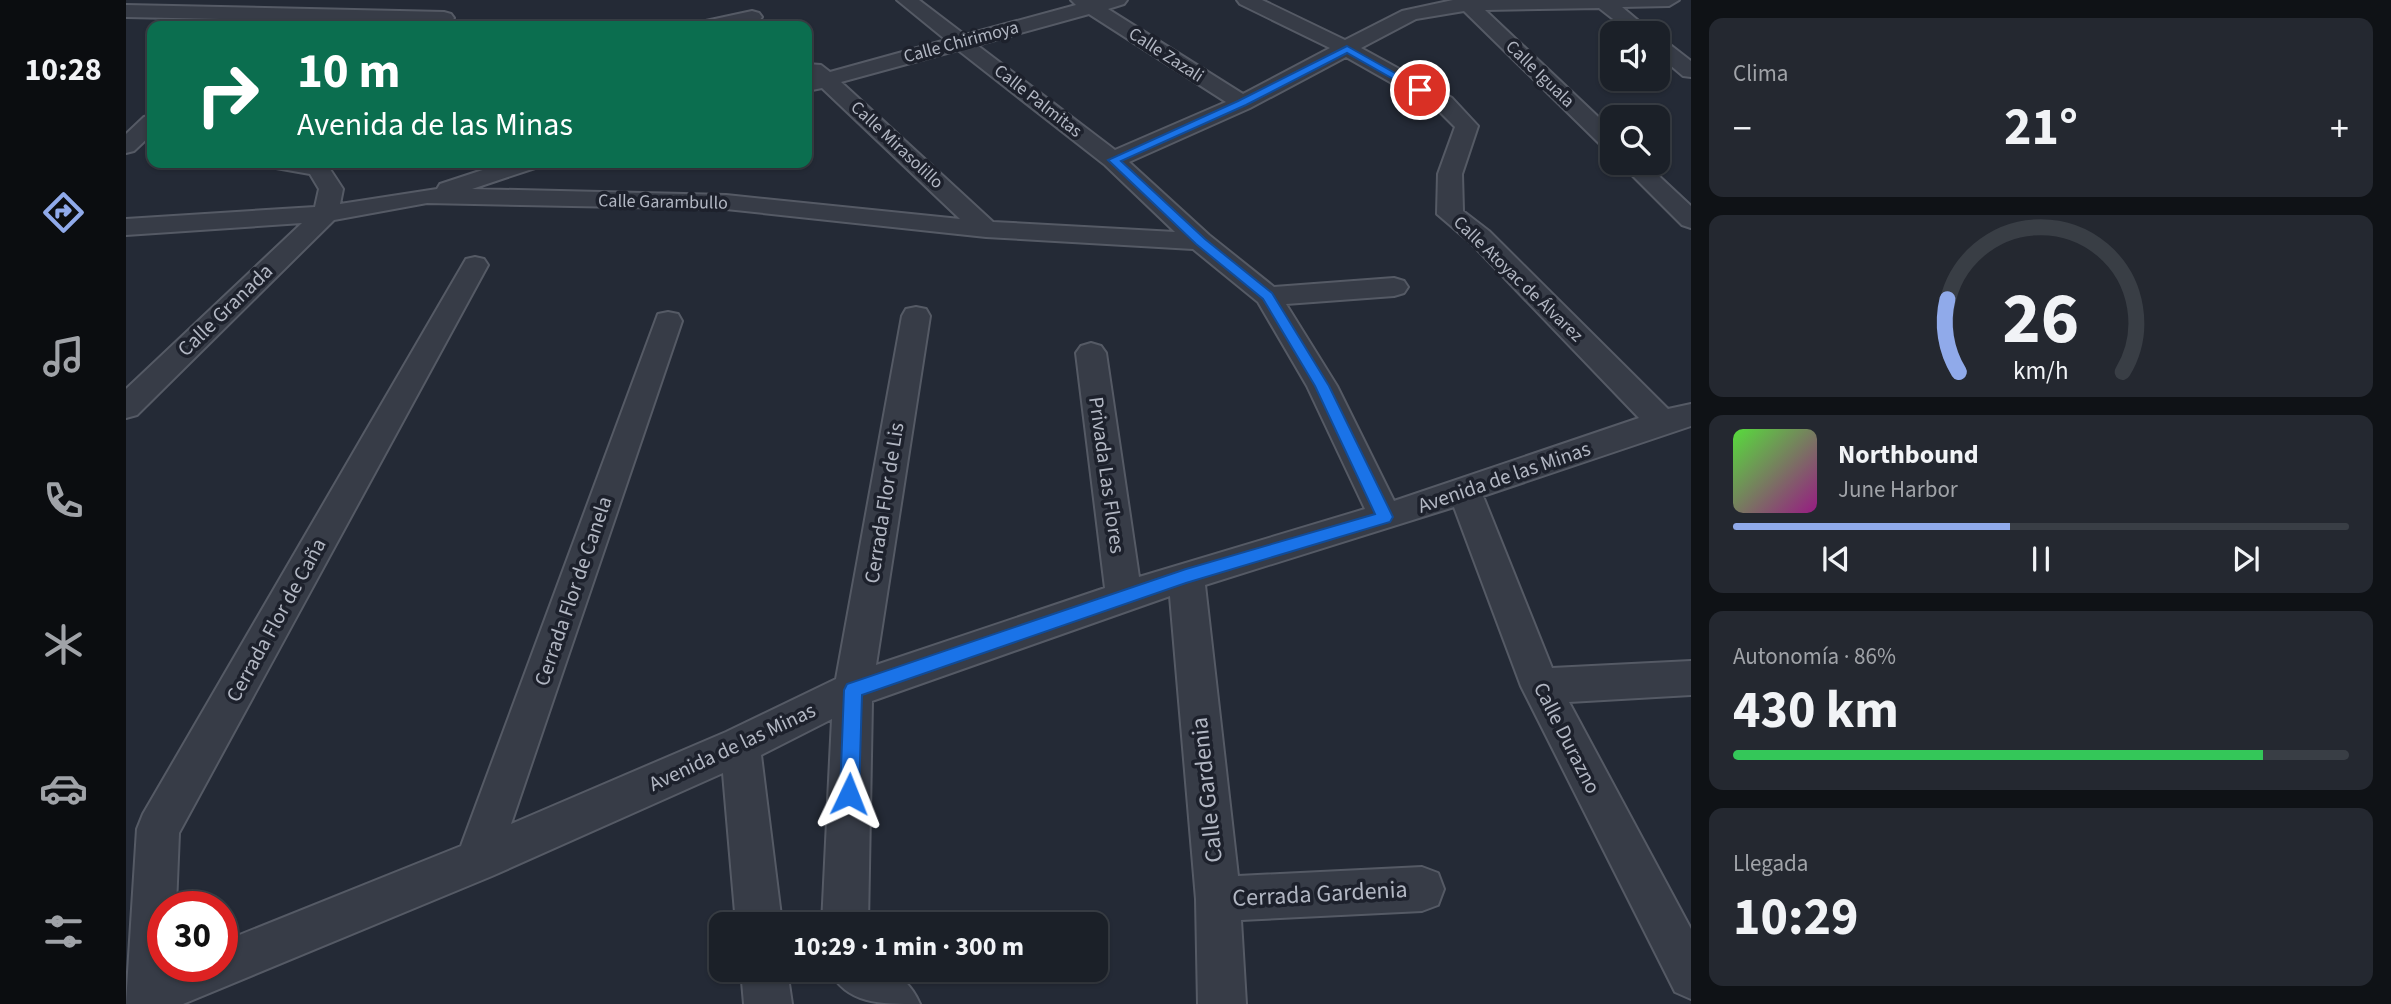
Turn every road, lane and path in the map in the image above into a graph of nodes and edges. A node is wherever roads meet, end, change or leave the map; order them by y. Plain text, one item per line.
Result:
1 (733, 0) edge
2 (907, 0) edge
3 (1116, 0) edge
4 (1247, 0) edge
5 (1669, 0) edge
6 (1602, 1) edge
7 (1086, 3) edge
8 (1466, 3) edge
9 (126, 6) edge
10 (140, 6) edge
11 (126, 11) edge
12 (444, 18) dead end
13 (258, 20) edge
14 (758, 21) edge
15 (1628, 21) edge
16 (126, 31) edge
17 (962, 41) junction
18 (1347, 49) junction
19 (1670, 54) edge
20 (1691, 71) edge
21 (817, 82) edge
22 (1242, 103) junction
23 (1600, 132) edge
24 (1113, 160) junction
25 (318, 168) edge
26 (512, 168) edge
27 (1644, 175) edge
28 (427, 196) junction
29 (326, 214) junction
30 (1691, 220) edge
31 (126, 227) edge
32 (986, 229) junction
33 (1200, 242) junction
34 (475, 265) dead end
35 (1395, 288) dead end
36 (1268, 296) junction
37 (916, 316) dead end
38 (668, 321) dead end
39 (1091, 353) dead end
40 (126, 407) edge
41 (1677, 419) edge
42 (1464, 490) junction
43 (1385, 517) junction
44 (1186, 576) junction
45 (1124, 597) junction
46 (1691, 678) edge
47 (1540, 686) junction
48 (853, 690) junction
49 (740, 745) junction
50 (477, 862) junction
51 (1422, 889) dead end
52 (1218, 899) junction
53 (758, 912) edge
54 (845, 912) edge
55 (238, 958) edge
56 (1691, 975) edge
57 (183, 982) edge
58 (765, 982) edge
59 (868, 982) edge
60 (140, 1001) edge
61 (768, 1004) edge
62 (896, 1004) edge
63 (1222, 1004) edge

1 - 14 street
2 - 17 street, Calle Palmitas
3 - 7 street, Calle Chirimoya
4 - 18 street
5 - 6 street
6 - 8 street
6 - 15 street
7 - 17 street, Calle Chirimoya
7 - 22 street, Calle Zazali
8 - 18 street
8 - 23 street, Calle Iguala
9 - 10 street
10 - 11 street
10 - 13 street
10 - 16 street
12 - 13 street
17 - 21 street, Calle Chirimoya
17 - 24 street, Calle Palmitas
18 - 22 street
18 - 41 street, Calle Atoyac de Álvarez
19 - 20 street
21 - 32 street, Calle Mirasolillo
22 - 24 street
24 - 33 street, Calle Palmitas
25 - 29 street
26 - 28 street
27 - 30 street
28 - 29 street, Calle Garambullo
28 - 32 street, Calle Garambullo
29 - 31 street, Calle Garambullo
29 - 40 street, Calle Granada
32 - 33 street, Calle Garambullo
33 - 36 street, Calle Palmitas
34 - 60 street, Cerrada Flor de Caña
35 - 36 street
36 - 43 street
37 - 48 street, Cerrada Flor de Lis
38 - 50 street, Cerrada Flor de Canela
39 - 45 street, Privada Las Flores
41 - 42 street, Avenida de las Minas
42 - 43 street, Avenida de las Minas
42 - 47 street, Calle Durazno
43 - 44 street, Avenida de las Minas
44 - 45 street, Avenida de las Minas
44 - 52 street, Calle Gardenia
45 - 48 street, Avenida de las Minas
46 - 47 street
47 - 56 street, Calle Durazno
48 - 49 street, Avenida de las Minas
48 - 54 street, Cerrada Flor de Lis
49 - 50 street, Avenida de las Minas
49 - 53 street
50 - 55 street, Avenida de las Minas
51 - 52 street, Cerrada Gardenia
52 - 63 street, Calle Gardenia
57 - 60 street, Avenida de las Minas
58 - 61 street
59 - 62 street

